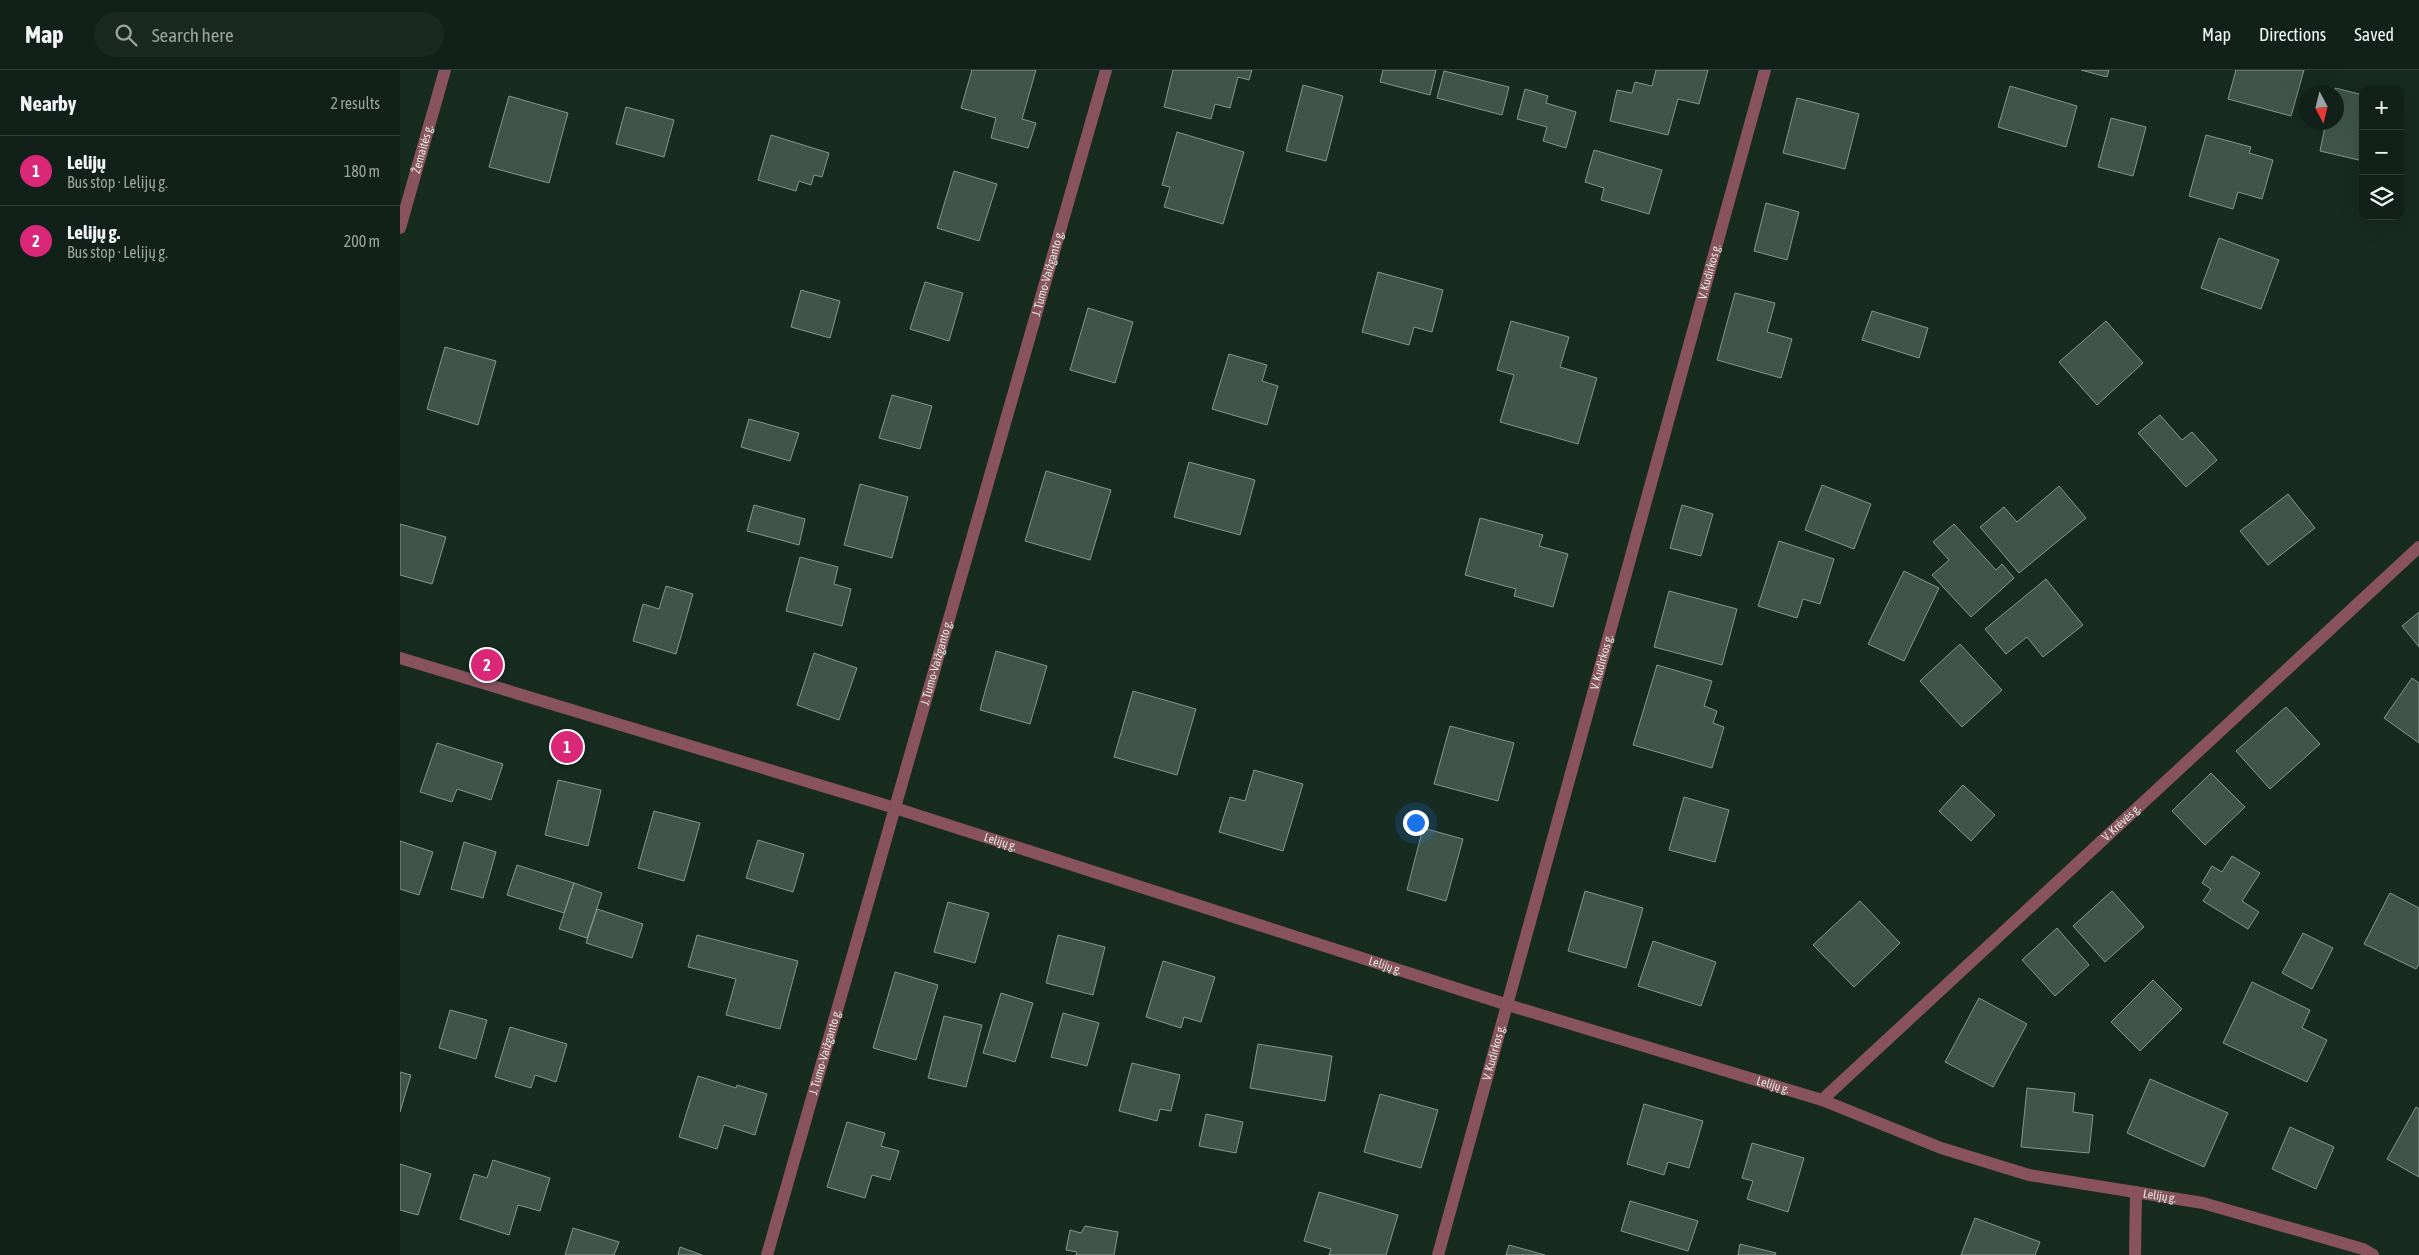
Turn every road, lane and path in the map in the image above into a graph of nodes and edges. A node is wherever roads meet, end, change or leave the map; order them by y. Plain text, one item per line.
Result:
1 (445, 70) edge
2 (1106, 70) edge
3 (1766, 70) edge
4 (400, 228) edge
5 (2419, 547) edge
6 (400, 658) edge
7 (895, 808) junction
8 (1508, 1005) junction
9 (1822, 1100) junction
10 (2136, 1192) junction
11 (767, 1255) edge
12 (1438, 1255) edge
13 (2135, 1255) edge
14 (2373, 1255) edge

1 - 4 street, Žemaitės g.
2 - 7 street, J. Tumo-Vaižganto g.
3 - 8 street, V. Kudirkos g.
5 - 9 street, V. Krėvės g.
6 - 7 street, Lelijų g.
7 - 8 street, Lelijų g.
7 - 11 street, J. Tumo-Vaižganto g.
8 - 9 street, Lelijų g.
8 - 12 street, V. Kudirkos g.
9 - 10 street, Lelijų g.
10 - 13 street
10 - 14 street, Lelijų g.

